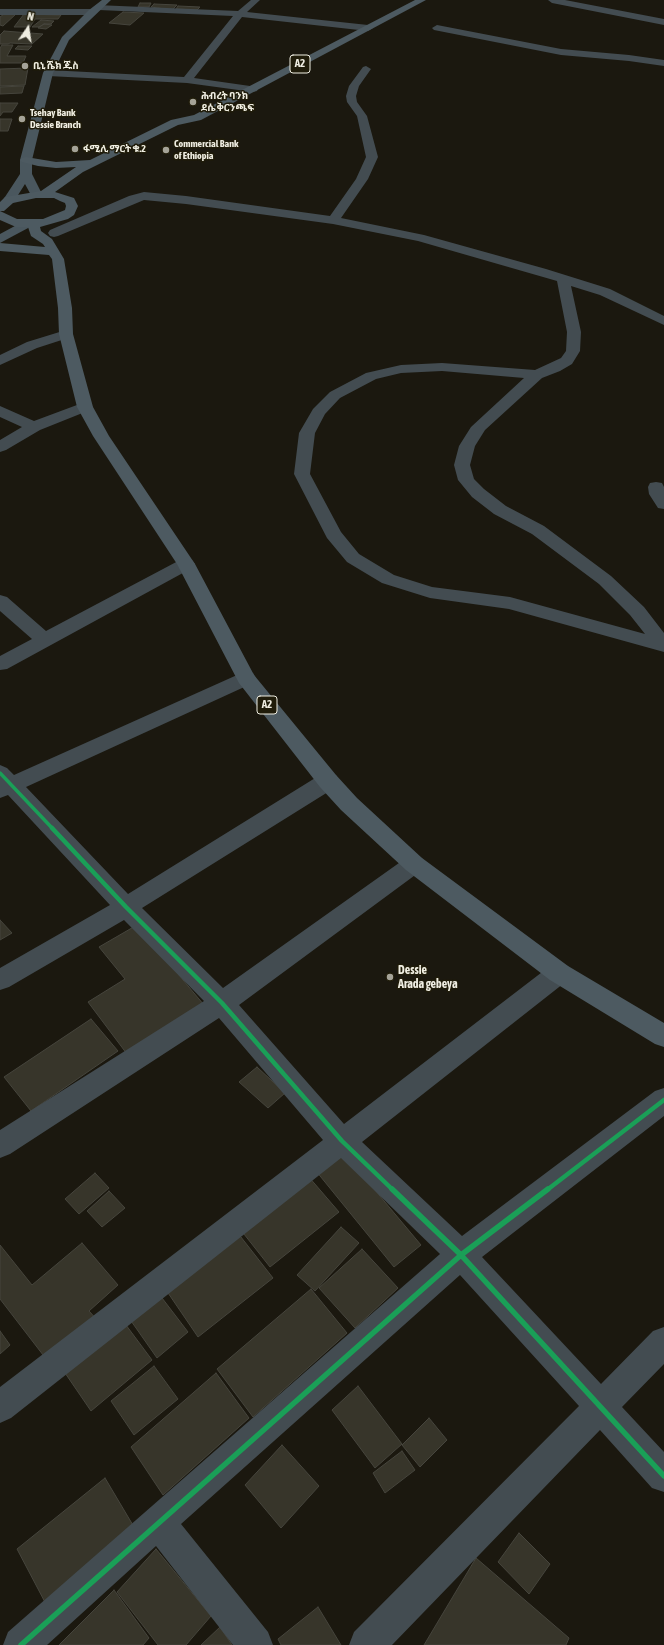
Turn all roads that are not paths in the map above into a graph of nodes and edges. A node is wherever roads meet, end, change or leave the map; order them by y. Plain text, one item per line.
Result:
1 (256, 0) edge
2 (405, 0) edge
3 (422, 0) edge
4 (552, 0) edge
5 (99, 6) edge
6 (0, 12) edge
7 (240, 14) junction
8 (664, 22) edge
9 (354, 26) junction
10 (368, 28) junction
11 (437, 28) dead end
12 (664, 63) edge
13 (366, 69) dead end
14 (48, 73) junction
15 (187, 80) junction
16 (238, 86) junction
17 (253, 88) junction
18 (210, 100) junction
19 (224, 103) junction
20 (175, 122) junction
21 (26, 160) junction
22 (96, 162) junction
23 (79, 170) junction
24 (26, 174) junction
25 (40, 194) junction
26 (70, 201) junction
27 (2, 212) edge
28 (54, 220) junction
29 (333, 220) junction
30 (30, 224) junction
31 (0, 239) edge
32 (52, 242) junction
33 (0, 247) edge
34 (563, 280) junction
35 (664, 321) edge
36 (66, 334) junction
37 (0, 361) edge
38 (537, 375) junction
39 (85, 408) junction
40 (0, 411) edge
41 (34, 427) junction
42 (0, 447) edge
43 (656, 487) dead end
44 (664, 504) edge
45 (186, 564) junction
46 (0, 600) edge
47 (45, 640) junction
48 (664, 646) edge
49 (0, 664) edge
50 (246, 678) junction
51 (328, 781) junction
52 (4, 782) edge
53 (414, 864) junction
54 (126, 907) junction
55 (559, 973) junction
56 (0, 980) edge
57 (222, 1003) junction
58 (664, 1036) edge
59 (664, 1100) edge
60 (342, 1141) junction
61 (0, 1146) edge
62 (461, 1255) junction
63 (664, 1342) edge
64 (0, 1407) edge
65 (601, 1407) junction
66 (664, 1476) edge
67 (158, 1522) junction
68 (20, 1645) edge
69 (255, 1645) edge
70 (367, 1645) edge

1 - 7 street
2 - 9 highway, A2
3 - 10 highway, A2
4 - 8 street
5 - 6 street
5 - 7 street
5 - 14 street
7 - 9 street
7 - 15 street
9 - 10 street
9 - 16 highway, A2
10 - 17 highway, A2
11 - 12 street
13 - 29 street
14 - 15 street
14 - 21 street
15 - 16 street
16 - 17 street
16 - 18 highway, A2
17 - 19 highway, A2
18 - 19 highway
18 - 20 highway, A2
19 - 20 highway, A2
20 - 22 highway, A2
21 - 22 highway
21 - 24 street
22 - 23 highway, A2
23 - 25 highway, A2
23 - 26 highway
24 - 25 street
24 - 27 street
25 - 26 highway, A2
25 - 27 highway, A2
26 - 28 highway
27 - 30 highway
28 - 30 highway
28 - 32 highway, A2
29 - 32 street
29 - 34 street
30 - 31 street
30 - 32 highway, A2
32 - 33 highway
32 - 36 highway, A2
34 - 35 street
34 - 38 street
36 - 37 street
36 - 39 highway, A2
38 - 48 street
38 - 48 street
39 - 41 street
39 - 45 highway, A2
40 - 41 street
41 - 42 street
43 - 44 street
45 - 47 street
45 - 50 highway, A2
46 - 47 street
47 - 49 street
50 - 51 highway, A2
50 - 52 street
51 - 53 highway, A2
51 - 54 street
52 - 54 street
53 - 55 highway, A2
53 - 57 street
54 - 56 street
54 - 57 street
55 - 58 highway, A2
55 - 60 street
57 - 60 street
57 - 61 street
59 - 62 street
60 - 62 street
60 - 64 street
62 - 65 street
62 - 67 street
63 - 65 street
65 - 66 street
65 - 70 street
67 - 68 street
67 - 69 street

